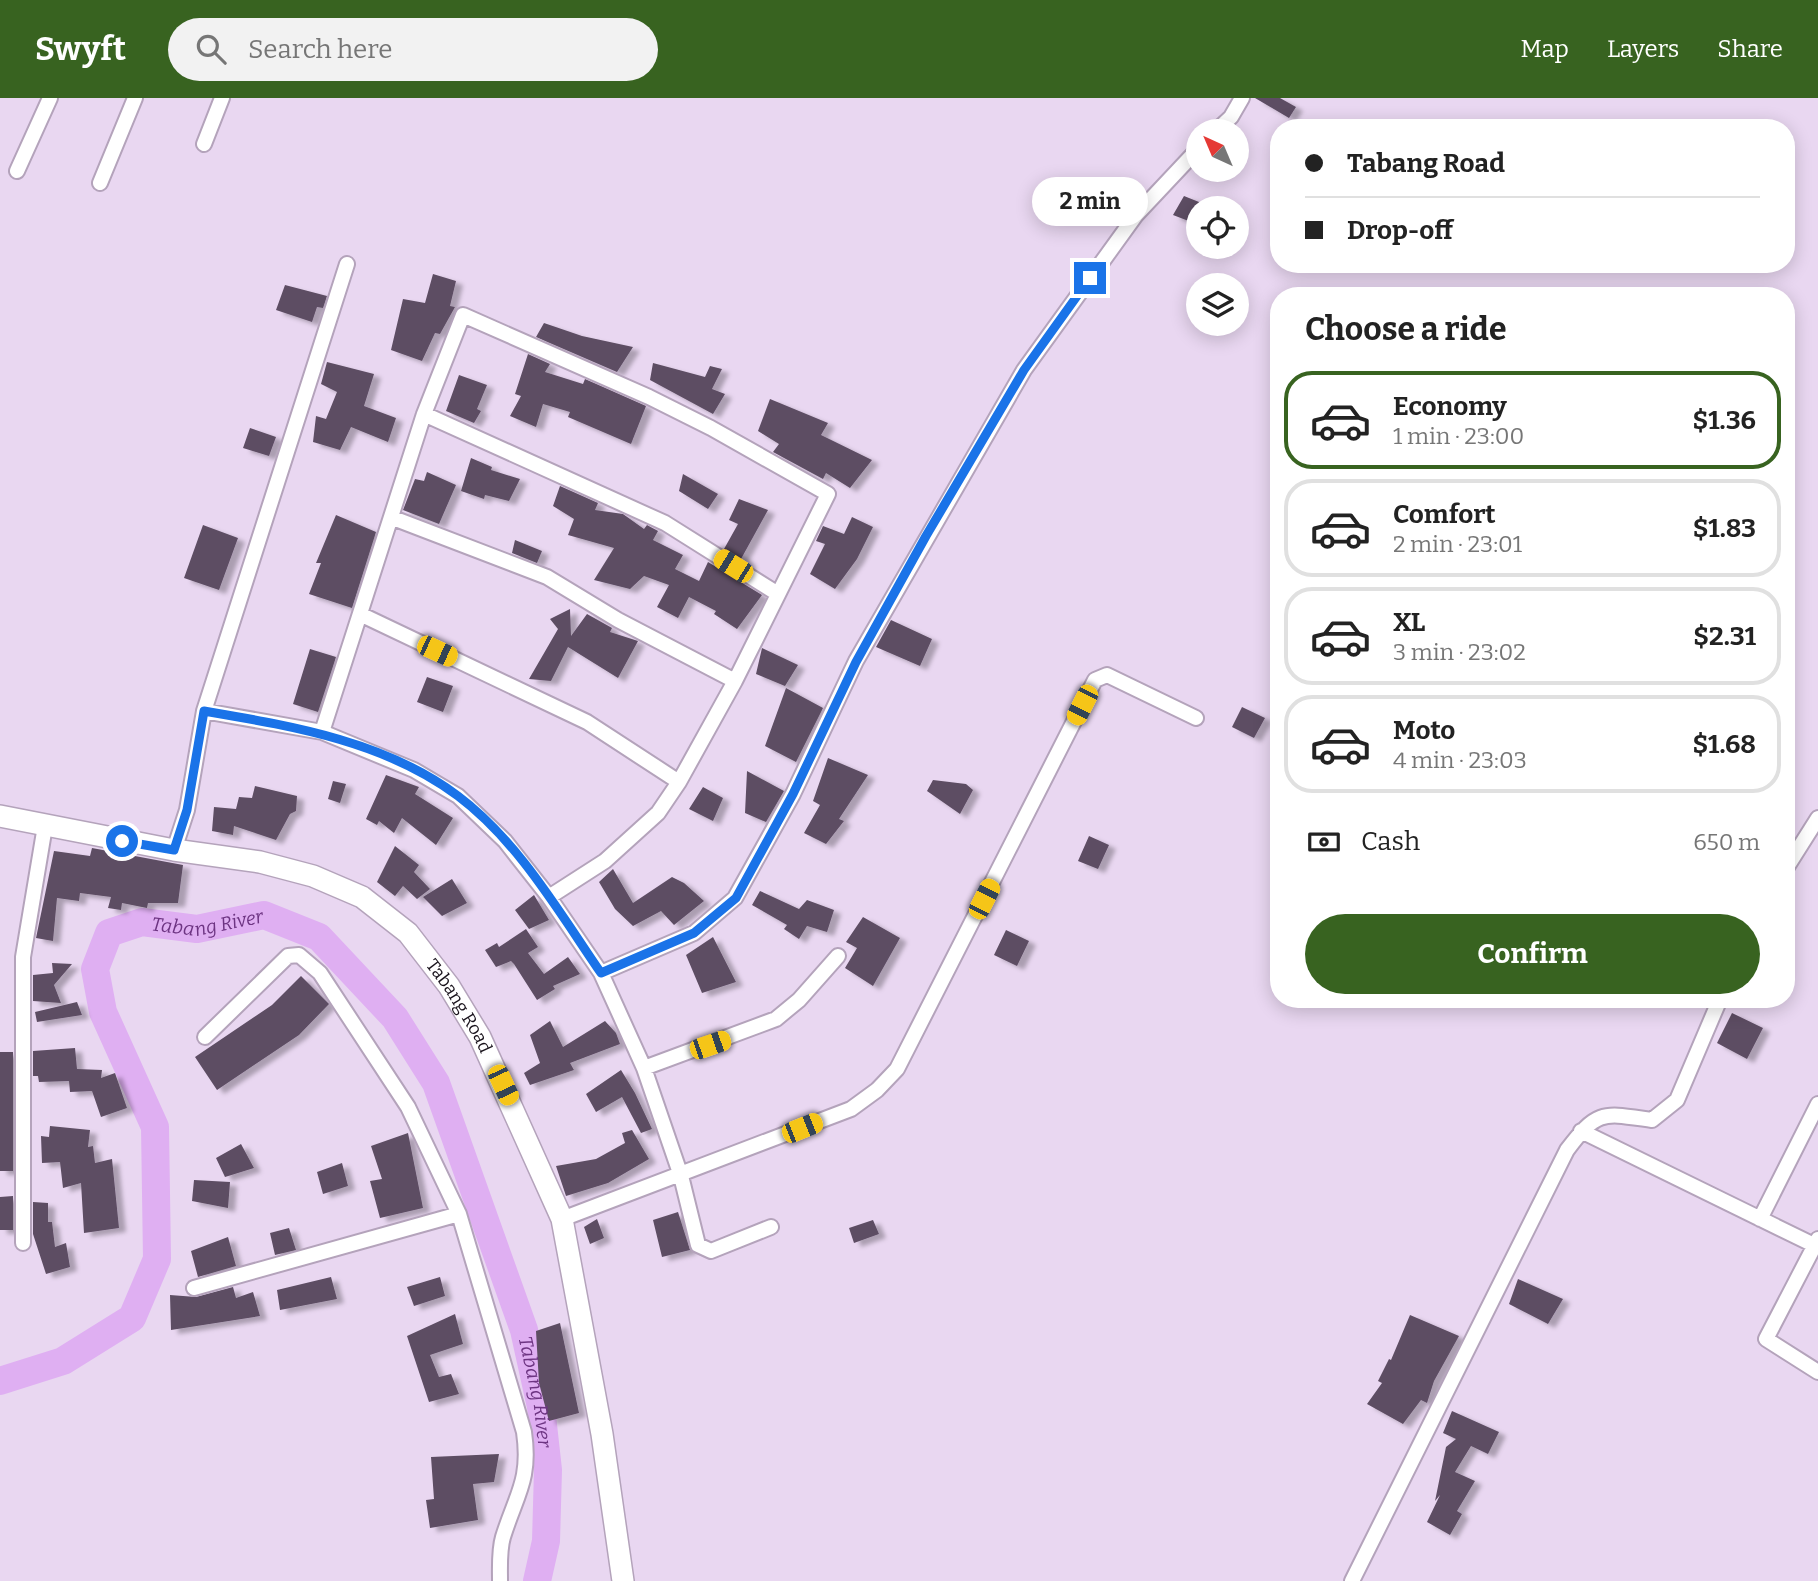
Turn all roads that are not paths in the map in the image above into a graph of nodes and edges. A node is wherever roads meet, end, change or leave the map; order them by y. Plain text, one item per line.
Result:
1 (50, 98) edge
2 (135, 98) edge
3 (222, 98) edge
4 (1242, 98) edge
5 (1229, 119) edge
6 (204, 144) dead end
7 (1186, 162) edge
8 (17, 171) dead end
9 (100, 183) dead end
10 (347, 264) dead end
11 (424, 414) junction
12 (393, 518) junction
13 (778, 594) junction
14 (362, 615) junction
15 (735, 681) junction
16 (204, 711) junction
17 (1196, 718) dead end
18 (322, 732) junction
19 (679, 782) junction
20 (0, 816) edge
21 (1818, 818) edge
22 (45, 826) junction
23 (174, 850) junction
24 (1795, 854) edge
25 (549, 897) junction
26 (838, 956) dead end
27 (601, 973) junction
28 (1716, 1008) edge
29 (205, 1037) dead end
30 (644, 1068) junction
31 (1818, 1104) edge
32 (1581, 1131) junction
33 (681, 1176) junction
34 (458, 1213) junction
35 (562, 1219) junction
36 (1760, 1219) junction
37 (771, 1227) dead end
38 (23, 1243) dead end
39 (1817, 1244) edge
40 (194, 1288) dead end
41 (1818, 1372) edge
42 (500, 1581) edge
43 (623, 1581) edge
44 (1352, 1581) edge

1 - 8 street
2 - 9 street
3 - 6 street
4 - 5 street
7 - 27 street
10 - 16 street
11 - 12 street
11 - 13 street
11 - 13 street
12 - 14 street
12 - 15 street
13 - 15 street
14 - 18 street
14 - 19 street
15 - 19 street
16 - 18 street
16 - 23 street
17 - 33 street
18 - 25 street
19 - 25 street
20 - 22 main road, Tabang Road
21 - 24 street
22 - 23 main road, Tabang Road
22 - 38 street
23 - 35 main road, Tabang Road
25 - 27 street
26 - 30 street
27 - 30 street
28 - 32 street
29 - 34 street
30 - 33 street
31 - 36 street
32 - 36 street
32 - 44 street
33 - 35 street
33 - 37 street
34 - 40 street
34 - 42 street
35 - 43 main road, Tabang Road
36 - 39 street
39 - 41 street

